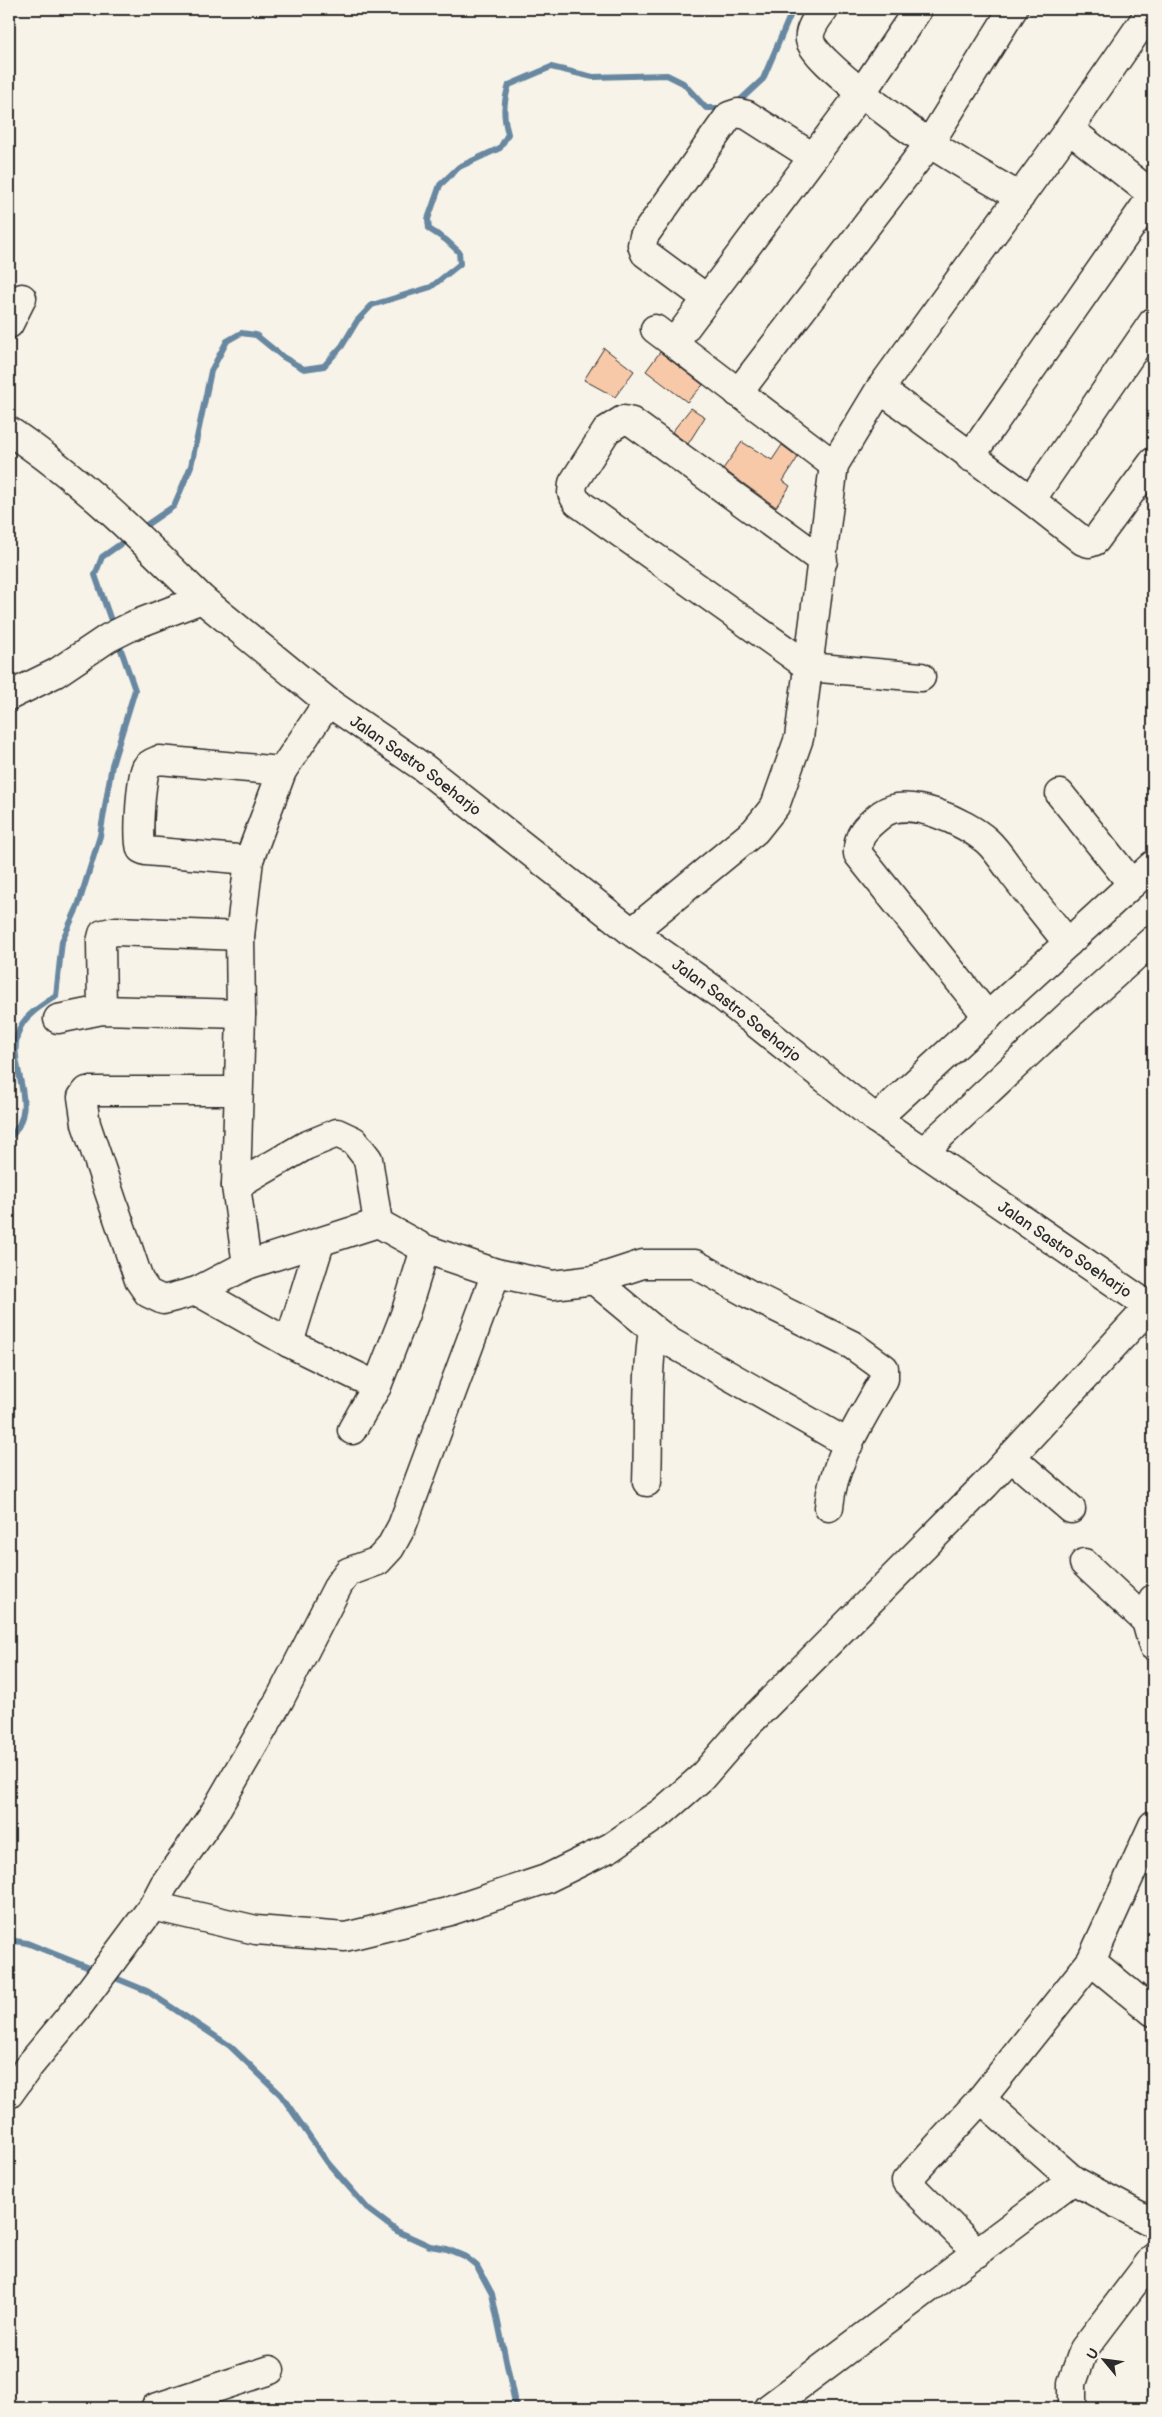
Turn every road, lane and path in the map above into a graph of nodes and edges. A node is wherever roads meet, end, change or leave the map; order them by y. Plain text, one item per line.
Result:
1 (824, 9) edge
2 (918, 9) edge
3 (1013, 9) edge
4 (1152, 9) edge
5 (862, 92) junction
6 (1069, 129) junction
7 (929, 144) junction
8 (813, 157) junction
9 (1020, 197) junction
10 (22, 298) dead end
11 (706, 298) junction
12 (1153, 322) edge
13 (9, 324) edge
14 (880, 389) junction
15 (738, 392) junction
16 (9, 431) edge
17 (970, 457) junction
18 (1153, 462) edge
19 (834, 465) junction
20 (1031, 500) junction
21 (823, 561) junction
22 (202, 600) junction
23 (809, 667) junction
24 (921, 677) dead end
25 (9, 696) edge
26 (328, 702) junction
27 (282, 771) junction
28 (1060, 794) dead end
29 (249, 860) junction
30 (1153, 865) edge
31 (1132, 884) junction
32 (632, 932) junction
33 (240, 936) junction
34 (1153, 940) edge
35 (1068, 943) junction
36 (102, 1010) junction
37 (241, 1014) junction
38 (988, 1017) junction
39 (58, 1019) dead end
40 (237, 1091) junction
41 (876, 1119) junction
42 (924, 1152) junction
43 (236, 1186) junction
44 (378, 1223) junction
45 (320, 1242) junction
46 (425, 1249) junction
47 (246, 1265) junction
48 (496, 1273) junction
49 (594, 1280) junction
50 (197, 1291) junction
51 (1152, 1308) edge
52 (653, 1329) junction
53 (289, 1343) junction
54 (377, 1386) junction
55 (352, 1430) dead end
56 (849, 1444) junction
57 (1011, 1457) junction
58 (647, 1482) dead end
59 (829, 1507) dead end
60 (1071, 1509) dead end
61 (1084, 1563) dead end
62 (1151, 1622) edge
63 (1153, 1825) edge
64 (153, 1906) junction
65 (1091, 1961) junction
66 (1153, 2012) edge
67 (9, 2094) edge
68 (981, 2099) junction
69 (1073, 2180) junction
70 (1153, 2222) edge
71 (978, 2253) junction
72 (1153, 2258) edge
73 (270, 2370) dead end
74 (155, 2408) edge
75 (769, 2408) edge
76 (1072, 2408) edge

1 - 5 street
2 - 5 street
3 - 7 street
4 - 6 street
5 - 7 street
5 - 8 street
6 - 9 street
6 - 17 street
7 - 9 street
7 - 15 street
8 - 11 street
8 - 11 street
9 - 14 street
10 - 13 street
11 - 15 street
12 - 20 street
14 - 17 street
14 - 19 street
15 - 19 street
16 - 22 street, Jalan Sastro Soeharjo
17 - 20 street
18 - 20 street
19 - 21 street
21 - 23 street
21 - 23 street
22 - 25 street
22 - 26 street, Jalan Sastro Soeharjo
23 - 24 street
23 - 32 street
26 - 27 street
26 - 32 street, Jalan Sastro Soeharjo
27 - 29 street
27 - 29 street
28 - 31 street
29 - 33 street
30 - 31 street
31 - 35 street
32 - 41 street, Jalan Sastro Soeharjo
33 - 36 street
33 - 37 street
34 - 42 street
35 - 38 street
35 - 38 street
36 - 37 street
36 - 39 street
37 - 40 street
38 - 41 street
40 - 43 street
40 - 50 street
41 - 42 street, Jalan Sastro Soeharjo
42 - 51 street, Jalan Sastro Soeharjo
43 - 44 street
43 - 47 street
44 - 45 street
44 - 46 street
45 - 47 street
45 - 53 street
46 - 48 street
46 - 54 street
47 - 50 street
48 - 49 street
48 - 64 street
49 - 52 street
49 - 56 street
50 - 53 street
51 - 57 street
52 - 56 street
52 - 58 street
53 - 54 street
54 - 55 street
56 - 59 street
57 - 60 street
57 - 64 street
61 - 62 street
63 - 65 street
64 - 67 street
65 - 66 street
65 - 68 street
68 - 69 street
68 - 71 street
69 - 70 street
69 - 71 street
71 - 75 street
72 - 76 street
73 - 74 street

